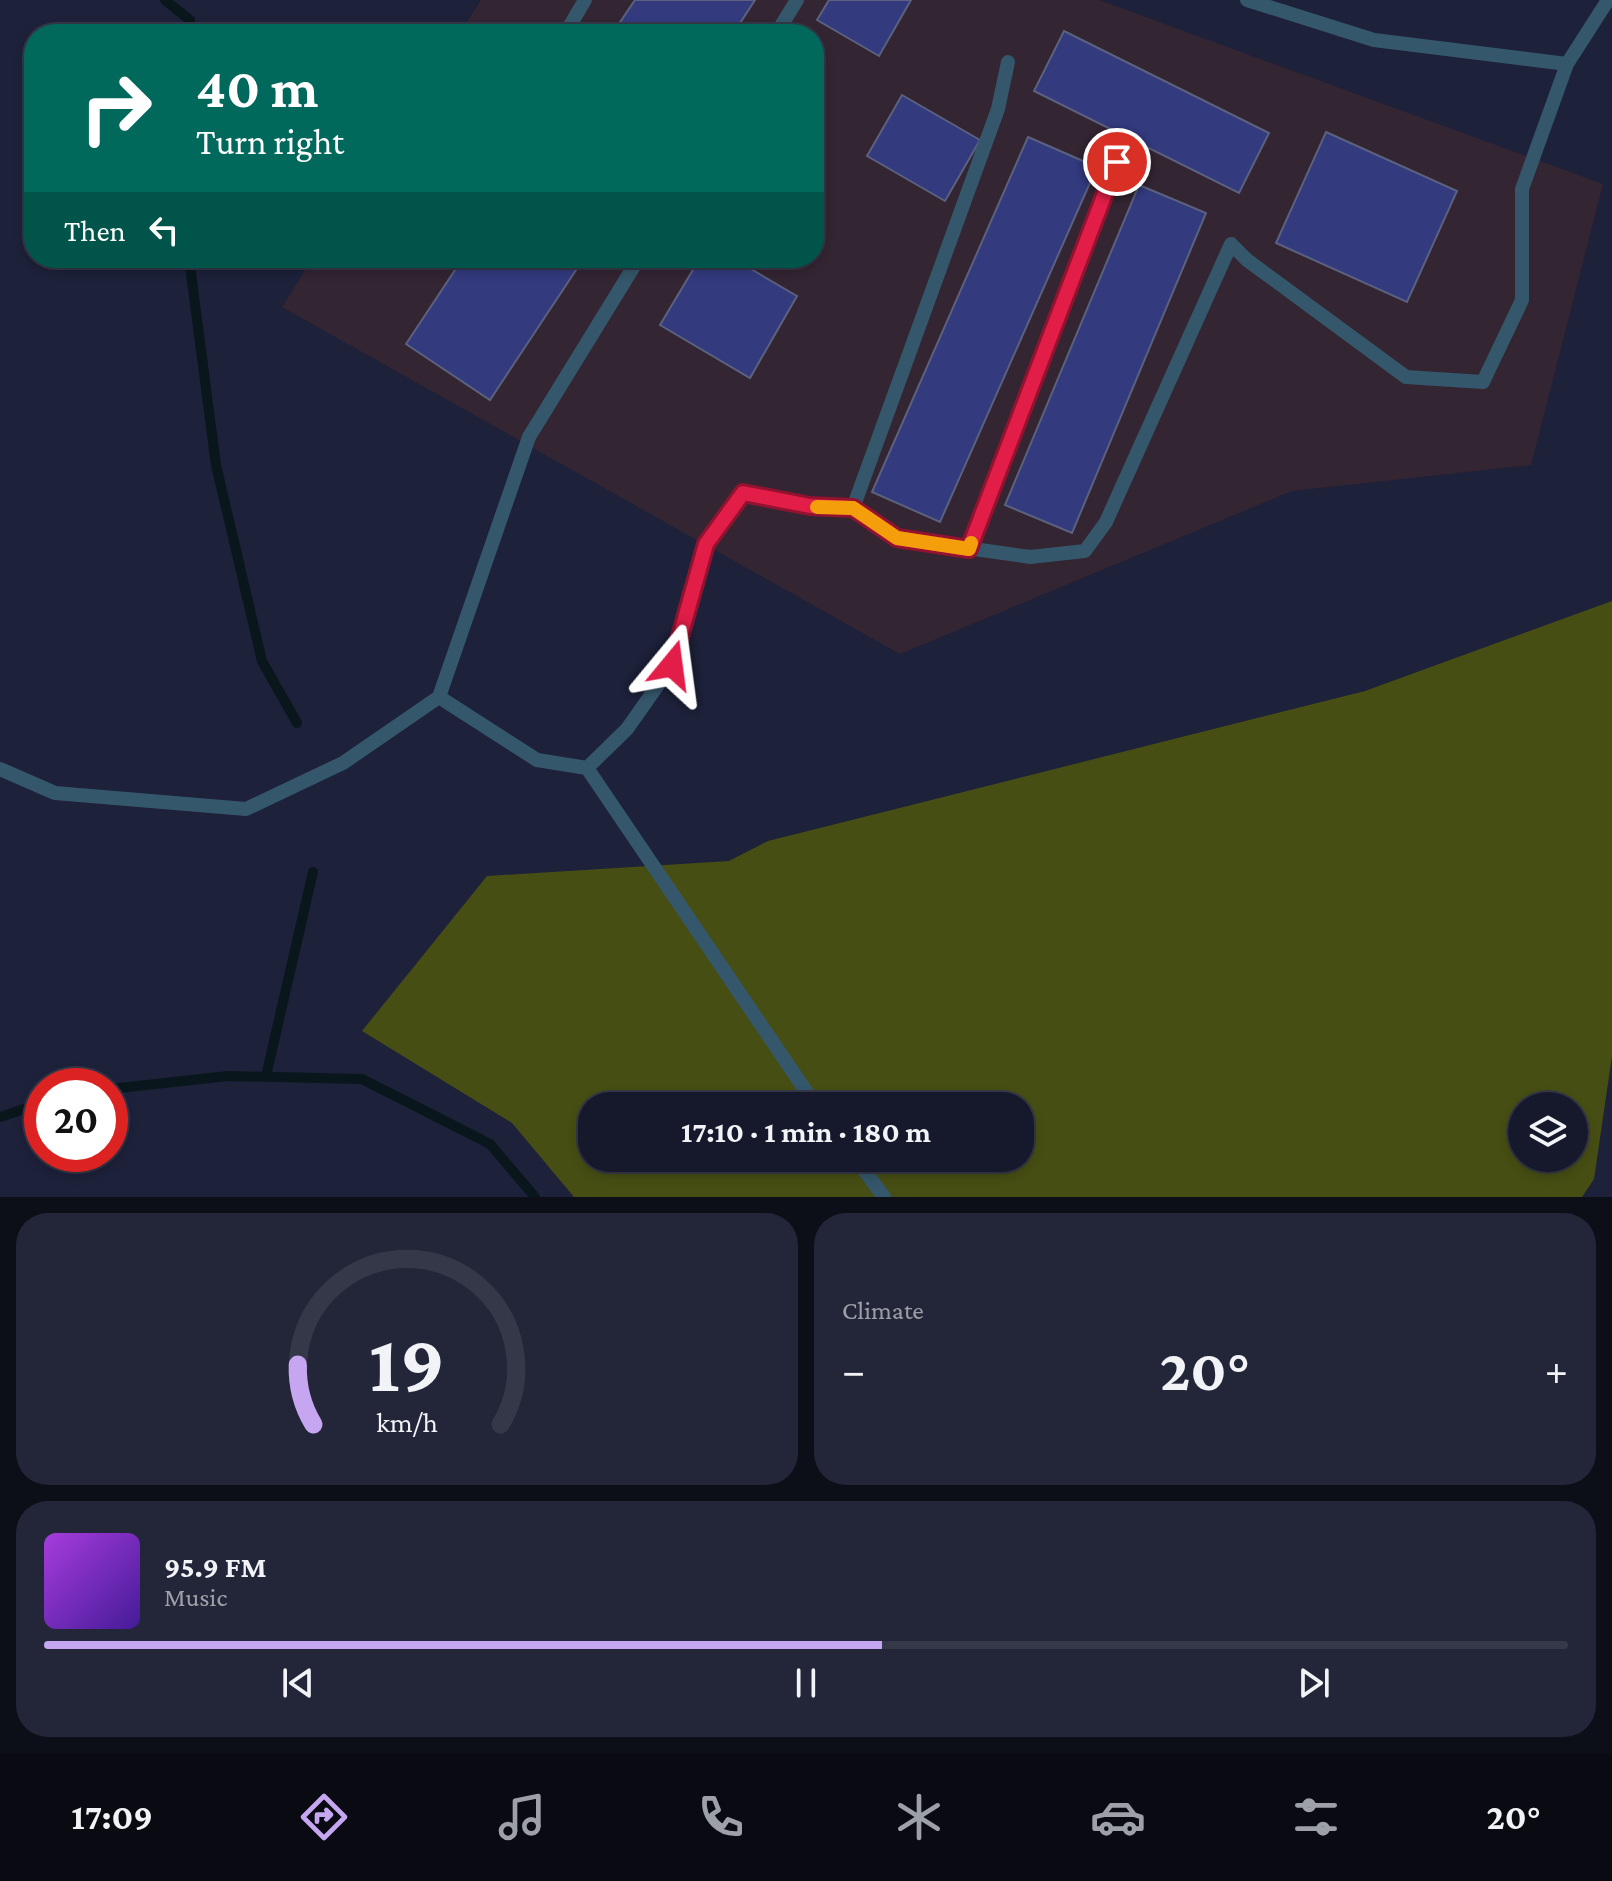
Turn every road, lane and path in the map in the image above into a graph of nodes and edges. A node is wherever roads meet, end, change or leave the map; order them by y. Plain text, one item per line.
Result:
1 (585, 0) edge
2 (797, 0) edge
3 (1247, 0) edge
4 (1608, 0) edge
5 (571, 24) edge
6 (782, 24) edge
7 (1008, 62) dead end
8 (1567, 64) junction
9 (1117, 162) dead end
10 (633, 268) edge
11 (853, 508) junction
12 (969, 549) junction
13 (439, 697) junction
14 (587, 768) junction
15 (0, 769) edge
16 (807, 1092) edge
17 (865, 1172) edge
18 (884, 1197) edge

1 - 5 lane
2 - 6 lane
3 - 8 lane
4 - 8 lane
7 - 11 lane
8 - 12 lane
9 - 12 lane
10 - 13 lane
11 - 12 lane
11 - 14 lane
13 - 14 lane
13 - 15 lane
14 - 16 lane
17 - 18 lane

